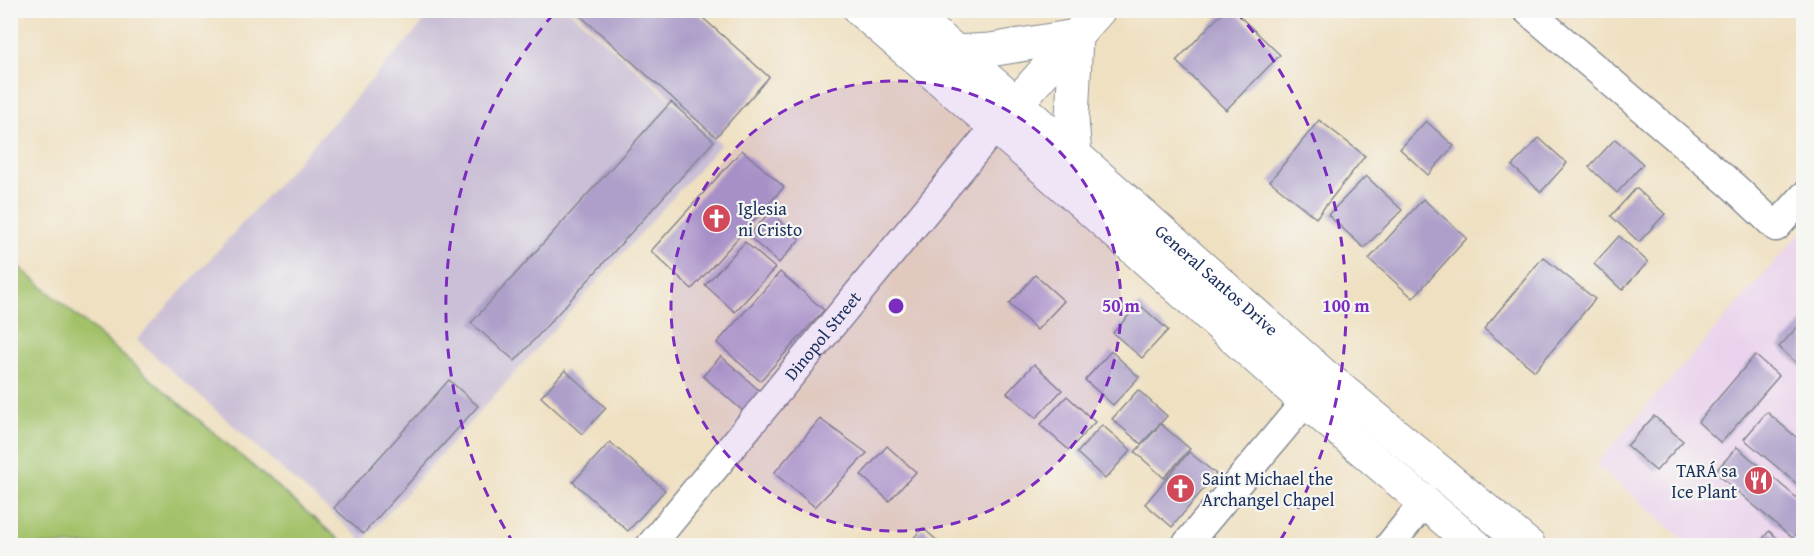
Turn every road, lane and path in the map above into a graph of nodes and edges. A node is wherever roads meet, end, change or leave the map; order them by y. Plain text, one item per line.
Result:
1 (860, 10) edge
2 (907, 10) edge
3 (1099, 10) edge
4 (1527, 10) edge
5 (1076, 36) junction
6 (955, 52) junction
7 (1006, 115) junction
8 (1075, 155) junction
9 (1803, 196) edge
10 (1316, 389) junction
11 (1425, 501) junction
12 (650, 546) edge
13 (1185, 546) edge
14 (1389, 546) edge
15 (1476, 546) edge
16 (1529, 546) edge

1 - 7 main road, General Santos Drive
2 - 6 main road, General Santos Drive
3 - 5 main road
4 - 9 street
5 - 6 main road
5 - 7 main road
5 - 8 main road
6 - 7 main road, General Santos Drive
7 - 8 main road, General Santos Drive
7 - 10 main road, General Santos Drive
7 - 12 street, Dinopol Street
8 - 10 main road, General Santos Drive
10 - 11 main road, General Santos Drive
10 - 13 street
10 - 16 main road, General Santos Drive
11 - 14 street
11 - 15 main road, General Santos Drive

